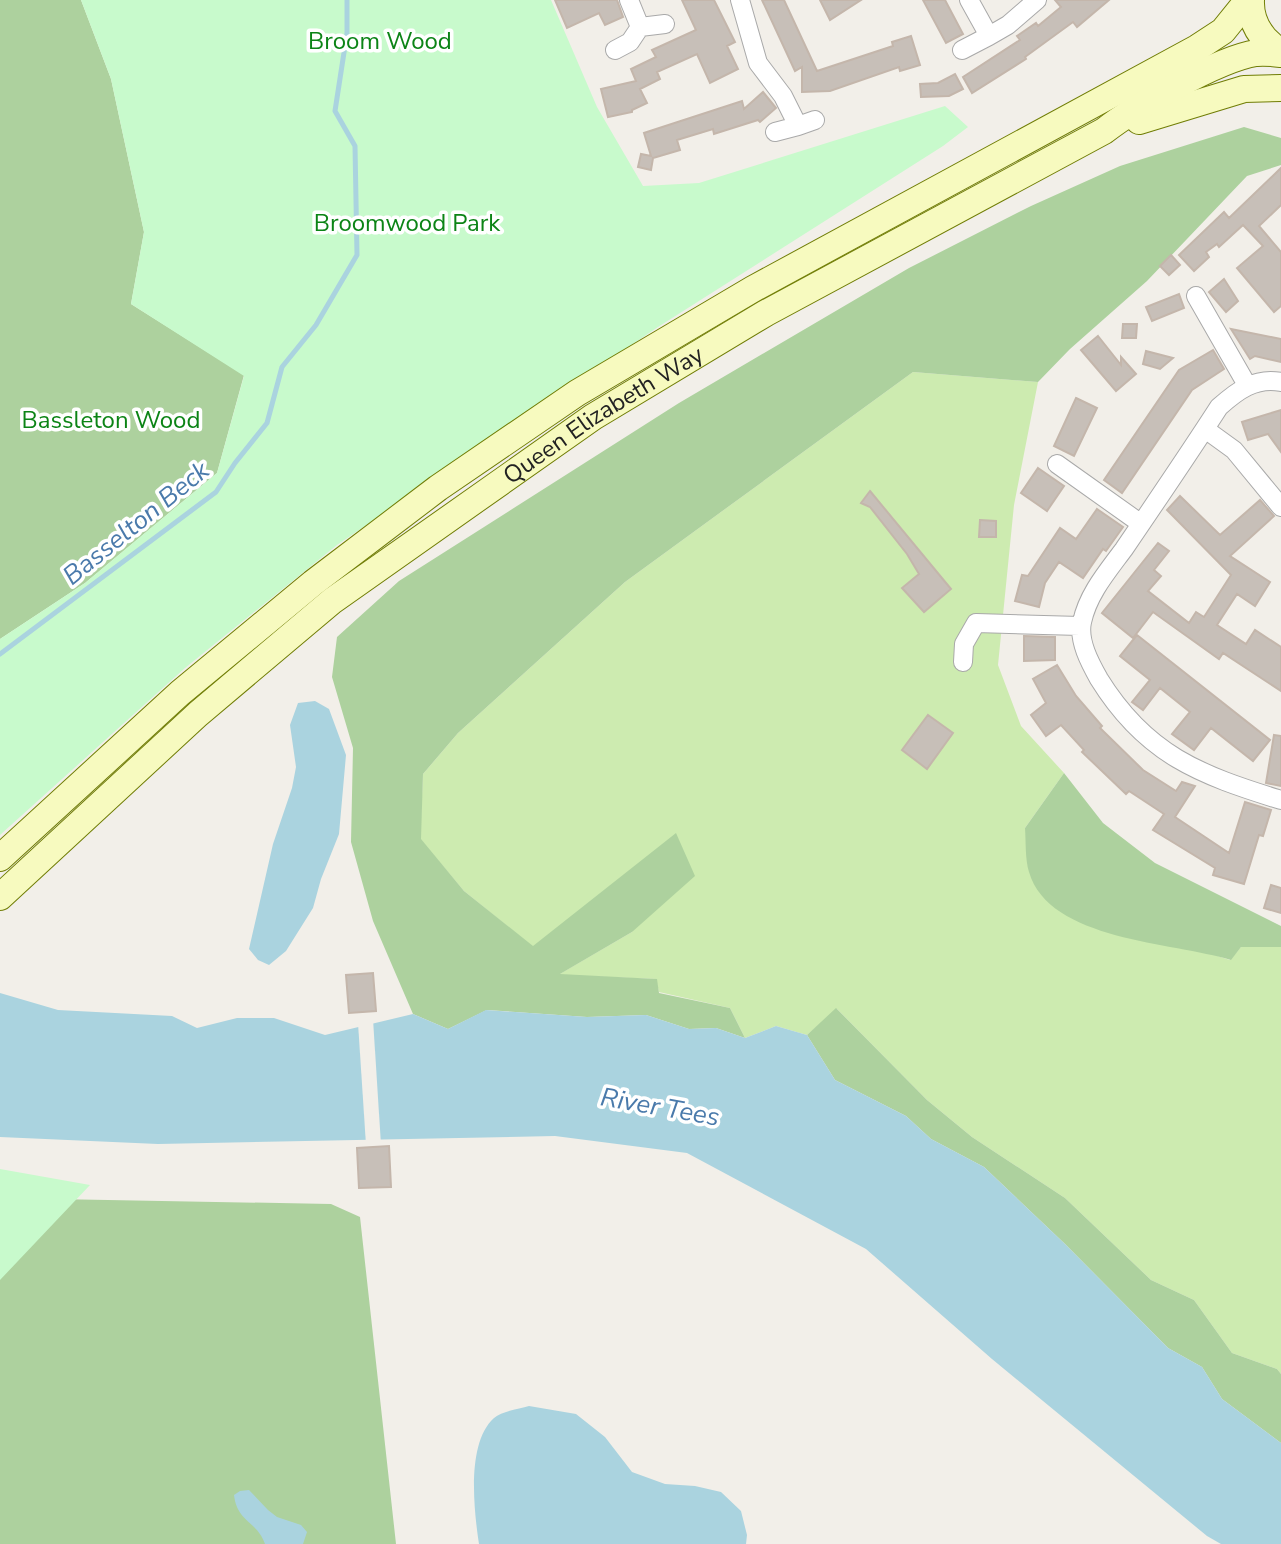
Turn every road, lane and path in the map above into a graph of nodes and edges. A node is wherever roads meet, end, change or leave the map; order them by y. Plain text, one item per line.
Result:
1 (629, 0) edge
2 (740, 0) edge
3 (969, 0) edge
4 (1037, 0) edge
5 (1250, 0) edge
6 (665, 24) dead end
7 (640, 27) junction
8 (989, 36) junction
9 (615, 50) dead end
10 (962, 50) dead end
11 (1281, 53) edge
12 (1281, 88) edge
13 (1104, 131) junction
14 (775, 132) dead end
15 (1196, 296) dead end
16 (1281, 382) edge
17 (1247, 385) junction
18 (1205, 429) junction
19 (1057, 464) dead end
20 (1281, 507) edge
21 (1140, 523) junction
22 (1080, 626) junction
23 (963, 662) dead end
24 (1281, 800) edge
25 (0, 858) edge
26 (0, 897) edge

1 - 7 street
2 - 14 street
3 - 8 street
4 - 8 street
5 - 11 street
5 - 25 street, Queen Elizabeth Way
6 - 7 street
7 - 9 street
8 - 10 street
11 - 13 street, Queen Elizabeth Way
12 - 13 street
13 - 26 street, Queen Elizabeth Way
15 - 17 street
16 - 17 street
17 - 18 street
18 - 20 street
18 - 21 street
19 - 21 street
21 - 22 street
22 - 23 street
22 - 24 street

